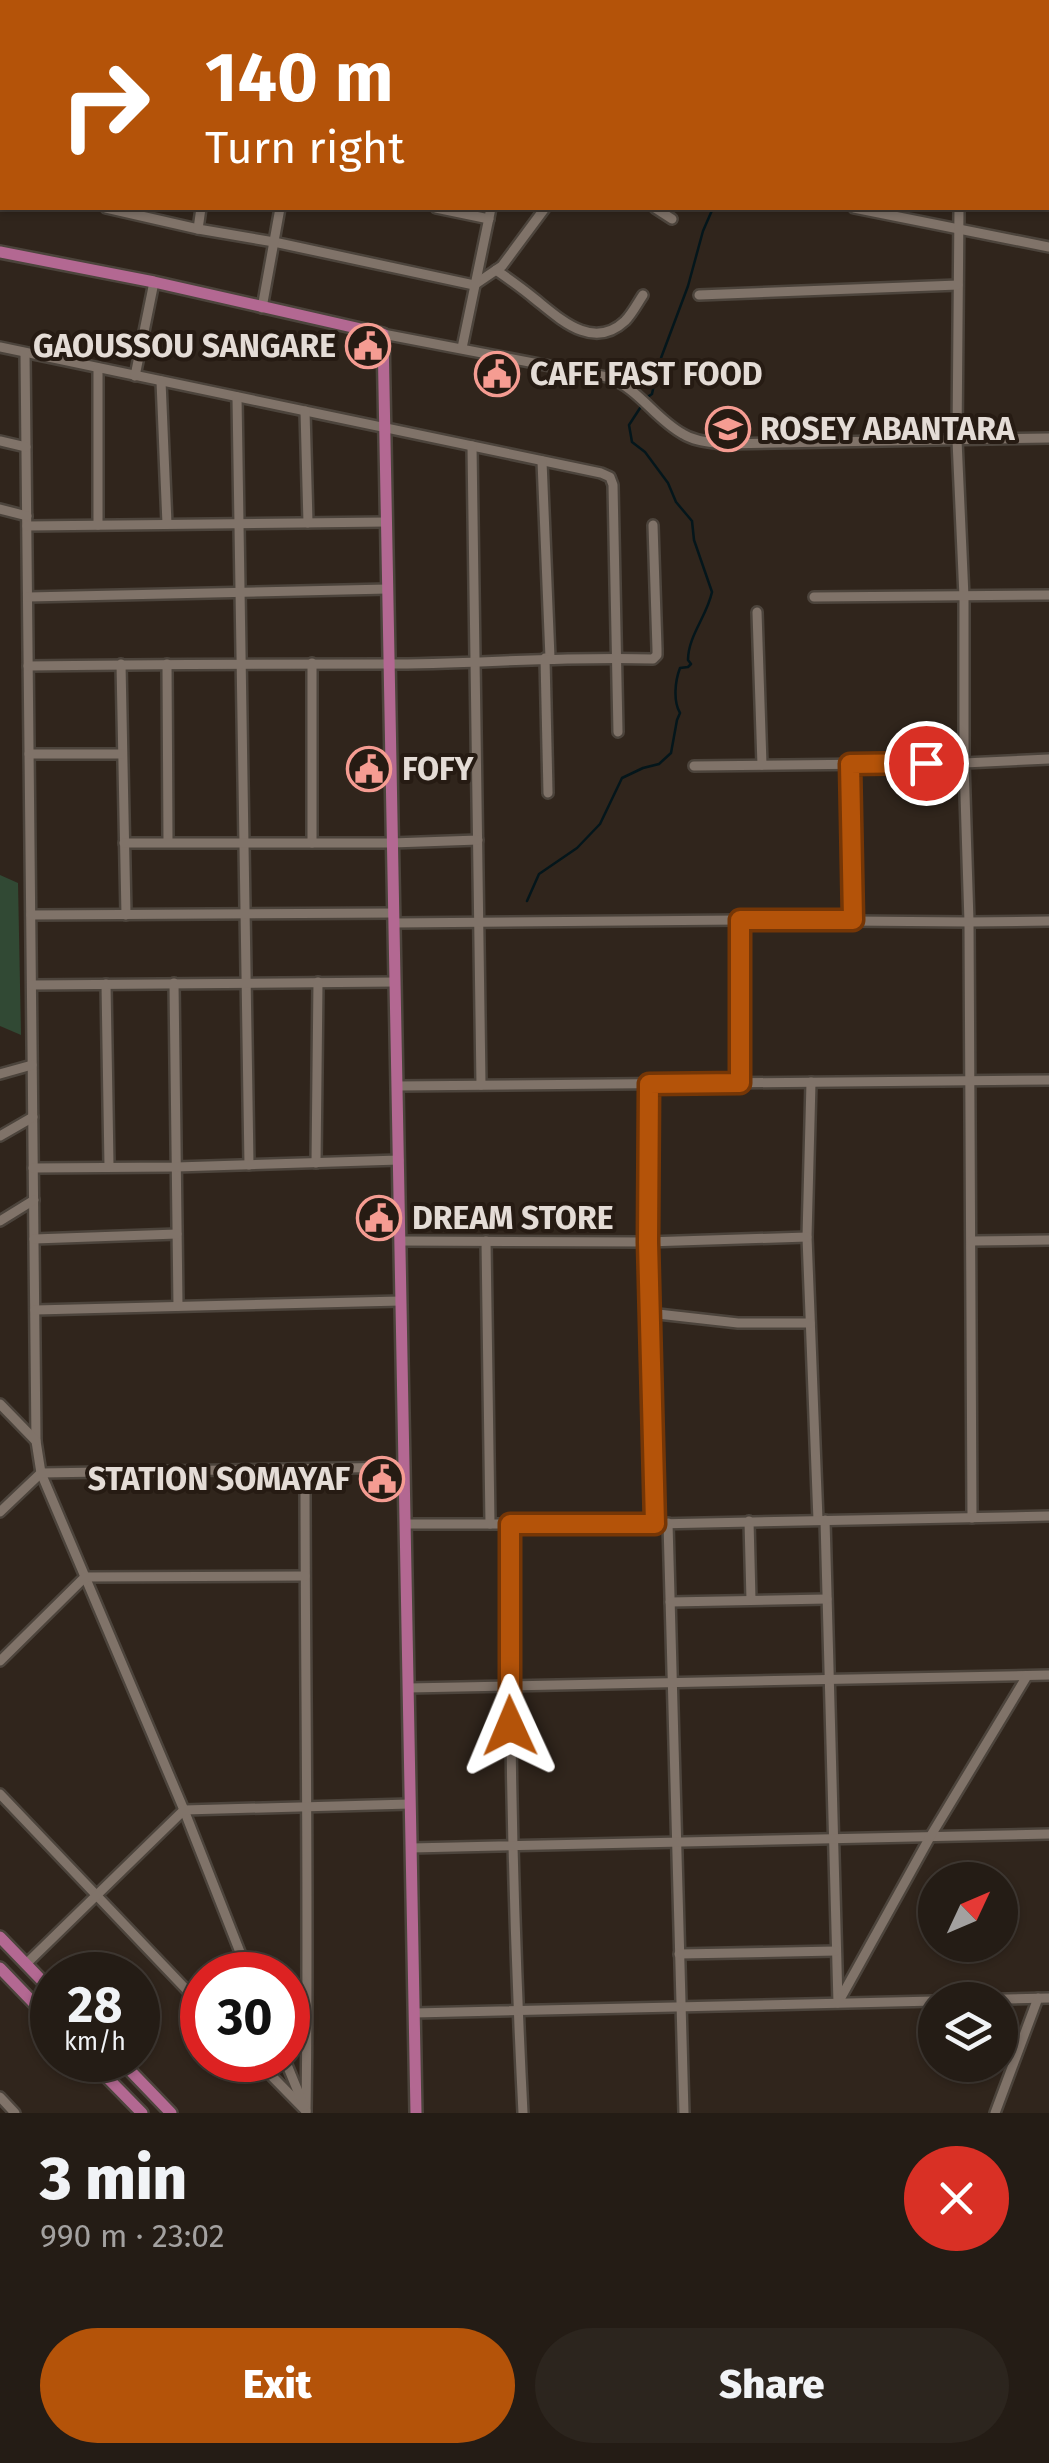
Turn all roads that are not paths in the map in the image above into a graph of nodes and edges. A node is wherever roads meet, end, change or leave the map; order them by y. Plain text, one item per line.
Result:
1 (201, 210) edge
2 (280, 210) edge
3 (458, 210) edge
4 (543, 210) edge
5 (658, 210) edge
6 (864, 210) edge
7 (959, 210) edge
8 (132, 212) edge
9 (490, 213) edge
10 (672, 219) dead end
11 (958, 228) junction
12 (198, 230) junction
13 (274, 242) junction
14 (1049, 246) edge
15 (0, 252) edge
16 (496, 270) junction
17 (154, 282) junction
18 (474, 285) junction
19 (958, 285) junction
20 (643, 295) dead end
21 (699, 295) dead end
22 (262, 308) junction
23 (383, 334) junction
24 (0, 347) edge
25 (462, 348) junction
26 (25, 352) junction
27 (98, 368) junction
28 (135, 376) junction
29 (161, 381) junction
30 (237, 397) junction
31 (305, 411) junction
32 (385, 428) junction
33 (1049, 438) edge
34 (957, 440) junction
35 (0, 441) edge
36 (472, 446) junction
37 (26, 447) junction
38 (542, 461) junction
39 (0, 509) edge
40 (27, 521) junction
41 (308, 522) junction
42 (387, 522) junction
43 (166, 524) junction
44 (239, 524) junction
45 (653, 524) dead end
46 (98, 525) junction
47 (388, 589) junction
48 (240, 592) junction
49 (1049, 595) edge
50 (28, 597) junction
51 (814, 597) dead end
52 (964, 597) junction
53 (757, 612) dead end
54 (547, 658) junction
55 (616, 658) junction
56 (474, 661) junction
57 (242, 663) junction
58 (312, 663) junction
59 (121, 664) junction
60 (166, 664) junction
61 (389, 664) junction
62 (28, 666) junction
63 (618, 732) dead end
64 (29, 754) junction
65 (122, 754) junction
66 (1049, 759) edge
67 (964, 762) junction
68 (850, 764) junction
69 (762, 765) junction
70 (694, 766) dead end
71 (548, 793) dead end
72 (478, 840) junction
73 (124, 842) junction
74 (168, 842) junction
75 (244, 842) junction
76 (312, 843) junction
77 (392, 843) junction
78 (246, 914) junction
79 (126, 915) junction
80 (31, 916) junction
81 (394, 918) junction
82 (740, 920) junction
83 (853, 920) junction
84 (1049, 920) edge
85 (970, 922) junction
86 (479, 923) junction
87 (246, 982) junction
88 (318, 982) junction
89 (395, 982) junction
90 (174, 983) junction
91 (106, 984) junction
92 (32, 985) junction
93 (32, 1065) junction
94 (0, 1074) edge
95 (1049, 1080) edge
96 (970, 1081) junction
97 (811, 1082) junction
98 (740, 1083) junction
99 (649, 1084) junction
100 (481, 1085) junction
101 (397, 1086) junction
102 (33, 1117) junction
103 (0, 1136) edge
104 (398, 1160) junction
105 (316, 1163) junction
106 (249, 1165) junction
107 (109, 1166) junction
108 (176, 1167) junction
109 (34, 1168) junction
110 (34, 1200) junction
111 (0, 1221) edge
112 (177, 1234) junction
113 (807, 1237) junction
114 (34, 1239) junction
115 (400, 1240) junction
116 (1049, 1240) edge
117 (486, 1241) junction
118 (972, 1241) junction
119 (648, 1242) junction
120 (401, 1300) junction
121 (178, 1306) junction
122 (35, 1310) junction
123 (649, 1313) junction
124 (810, 1323) junction
125 (0, 1404) edge
126 (36, 1441) junction
127 (404, 1466) junction
128 (305, 1468) junction
129 (41, 1474) junction
130 (0, 1512) edge
131 (1049, 1516) edge
132 (972, 1518) junction
133 (821, 1520) junction
134 (749, 1521) junction
135 (668, 1523) junction
136 (405, 1524) junction
137 (490, 1524) junction
138 (510, 1524) junction
139 (655, 1524) junction
140 (305, 1576) junction
141 (84, 1577) junction
142 (827, 1598) junction
143 (751, 1600) junction
144 (670, 1602) junction
145 (0, 1661) edge
146 (1049, 1675) edge
147 (1027, 1676) junction
148 (829, 1680) junction
149 (672, 1683) junction
150 (509, 1686) junction
151 (408, 1688) junction
152 (0, 1794) edge
153 (410, 1804) junction
154 (305, 1806) junction
155 (184, 1810) junction
156 (1049, 1834) edge
157 (930, 1837) junction
158 (833, 1839) junction
159 (676, 1842) junction
160 (513, 1846) junction
161 (411, 1848) junction
162 (94, 1895) junction
163 (0, 1937) edge
164 (836, 1951) junction
165 (241, 1952) edge
166 (680, 1954) junction
167 (26, 1964) junction
168 (0, 1968) edge
169 (30, 1968) edge
170 (180, 1983) edge
171 (1044, 1998) edge
172 (30, 1999) edge
173 (1018, 1999) edge
174 (918, 2001) edge
175 (838, 2003) junction
176 (681, 2007) junction
177 (518, 2011) junction
178 (414, 2014) junction
179 (110, 2082) edge
180 (141, 2082) edge
181 (278, 2082) edge
182 (294, 2082) edge
183 (0, 2098) edge
184 (136, 2111) edge
185 (307, 2112) edge
186 (15, 2113) edge
187 (171, 2113) edge
188 (416, 2113) edge
189 (523, 2113) edge
190 (684, 2113) edge
191 (995, 2113) edge

1 - 12 street
2 - 13 street
3 - 9 street
4 - 16 street
5 - 10 street
6 - 11 street
7 - 11 street
8 - 12 street
9 - 18 street
11 - 14 street
11 - 19 street
12 - 13 street
13 - 18 street
13 - 22 street
15 - 17 main road
16 - 18 street
16 - 20 street
17 - 22 main road
17 - 28 street
18 - 25 street
19 - 21 street
19 - 34 street
22 - 23 main road
23 - 25 street
23 - 32 main road
24 - 26 street
25 - 34 street
26 - 27 street
26 - 37 street
27 - 28 street
27 - 46 street
28 - 29 street
29 - 30 street
29 - 43 street
30 - 31 street
30 - 44 street
31 - 32 street
31 - 41 street
32 - 36 street
32 - 42 main road
33 - 34 street
34 - 52 street
35 - 37 street
36 - 38 street
36 - 56 street
37 - 40 street
38 - 54 street
38 - 55 street
39 - 40 street
40 - 46 street
40 - 50 street
41 - 42 street
41 - 44 street
42 - 47 main road
43 - 44 street
43 - 46 street
44 - 48 street
45 - 55 street
47 - 48 street
47 - 61 main road
48 - 50 street
48 - 57 street
49 - 52 street
50 - 62 street
51 - 52 street
52 - 67 street
53 - 69 street
54 - 55 street
54 - 56 street
54 - 71 street
55 - 63 street
56 - 61 street
56 - 72 street
57 - 58 street
57 - 60 street
57 - 75 street
58 - 61 street
58 - 76 street
59 - 60 street
59 - 62 street
59 - 65 street
60 - 74 street
61 - 77 main road
62 - 64 street
64 - 65 street
64 - 80 street
65 - 73 street
66 - 67 street
67 - 68 street
67 - 85 street
68 - 69 street
68 - 83 street
69 - 70 street
72 - 77 street
72 - 86 street
73 - 74 street
73 - 79 street
74 - 75 street
75 - 76 street
75 - 78 street
76 - 77 street
77 - 81 main road
78 - 79 street
78 - 81 street
78 - 87 street
79 - 80 street
80 - 92 street
81 - 86 street
81 - 89 main road
82 - 83 street
82 - 86 street
82 - 98 street
83 - 85 street
84 - 85 street
85 - 96 street
86 - 100 street
87 - 88 street
87 - 90 street
87 - 106 street
88 - 89 street
88 - 105 street
89 - 101 main road
90 - 91 street
90 - 108 street
91 - 92 street
91 - 107 street
92 - 93 street
93 - 94 street
93 - 102 street
95 - 96 street
96 - 97 street
96 - 118 street
97 - 98 street
97 - 113 street
98 - 99 street
99 - 100 street
99 - 119 street
100 - 101 street
101 - 104 main road
102 - 103 street
102 - 109 street
104 - 105 street
104 - 115 main road
105 - 106 street
106 - 108 street
107 - 108 street
107 - 109 street
108 - 112 street
109 - 110 street
110 - 111 street
110 - 114 street
112 - 114 street
112 - 121 street
113 - 119 street
113 - 124 street
114 - 122 street
115 - 117 street
115 - 120 main road
116 - 118 street
117 - 119 street
117 - 137 street
118 - 132 street
119 - 123 street
120 - 121 street
120 - 127 main road
121 - 122 street
122 - 126 street
123 - 124 street
123 - 139 street
124 - 133 street
125 - 126 street
126 - 129 street
127 - 128 street
127 - 136 main road
128 - 129 street
128 - 140 street
129 - 130 street
129 - 141 street
131 - 132 street
132 - 133 street
133 - 134 street
133 - 142 street
134 - 135 street
134 - 143 street
135 - 139 street
135 - 144 street
136 - 137 street
136 - 151 main road
137 - 138 street
138 - 139 street
138 - 150 street
140 - 141 street
140 - 154 street
141 - 145 street
141 - 155 street
142 - 143 street
142 - 148 street
143 - 144 street
144 - 149 street
146 - 147 street
147 - 148 street
147 - 157 street
148 - 149 street
148 - 158 street
149 - 150 street
149 - 159 street
150 - 151 street
150 - 160 street
151 - 153 main road
152 - 162 street
153 - 154 street
153 - 161 main road
154 - 155 street
154 - 185 street
155 - 162 street
155 - 165 street
156 - 157 street
157 - 158 street
157 - 175 street
158 - 159 street
158 - 164 street
159 - 160 street
159 - 166 street
160 - 161 street
160 - 177 street
161 - 178 main road
162 - 167 street
162 - 170 street
163 - 167 main road
164 - 166 street
164 - 175 street
166 - 176 street
167 - 169 main road
168 - 172 main road
171 - 173 street
171 - 191 street
174 - 175 street
175 - 176 street
176 - 177 street
176 - 190 street
177 - 178 street
177 - 189 street
178 - 188 main road
179 - 184 main road
180 - 187 main road
181 - 185 street
182 - 185 street
183 - 186 street

